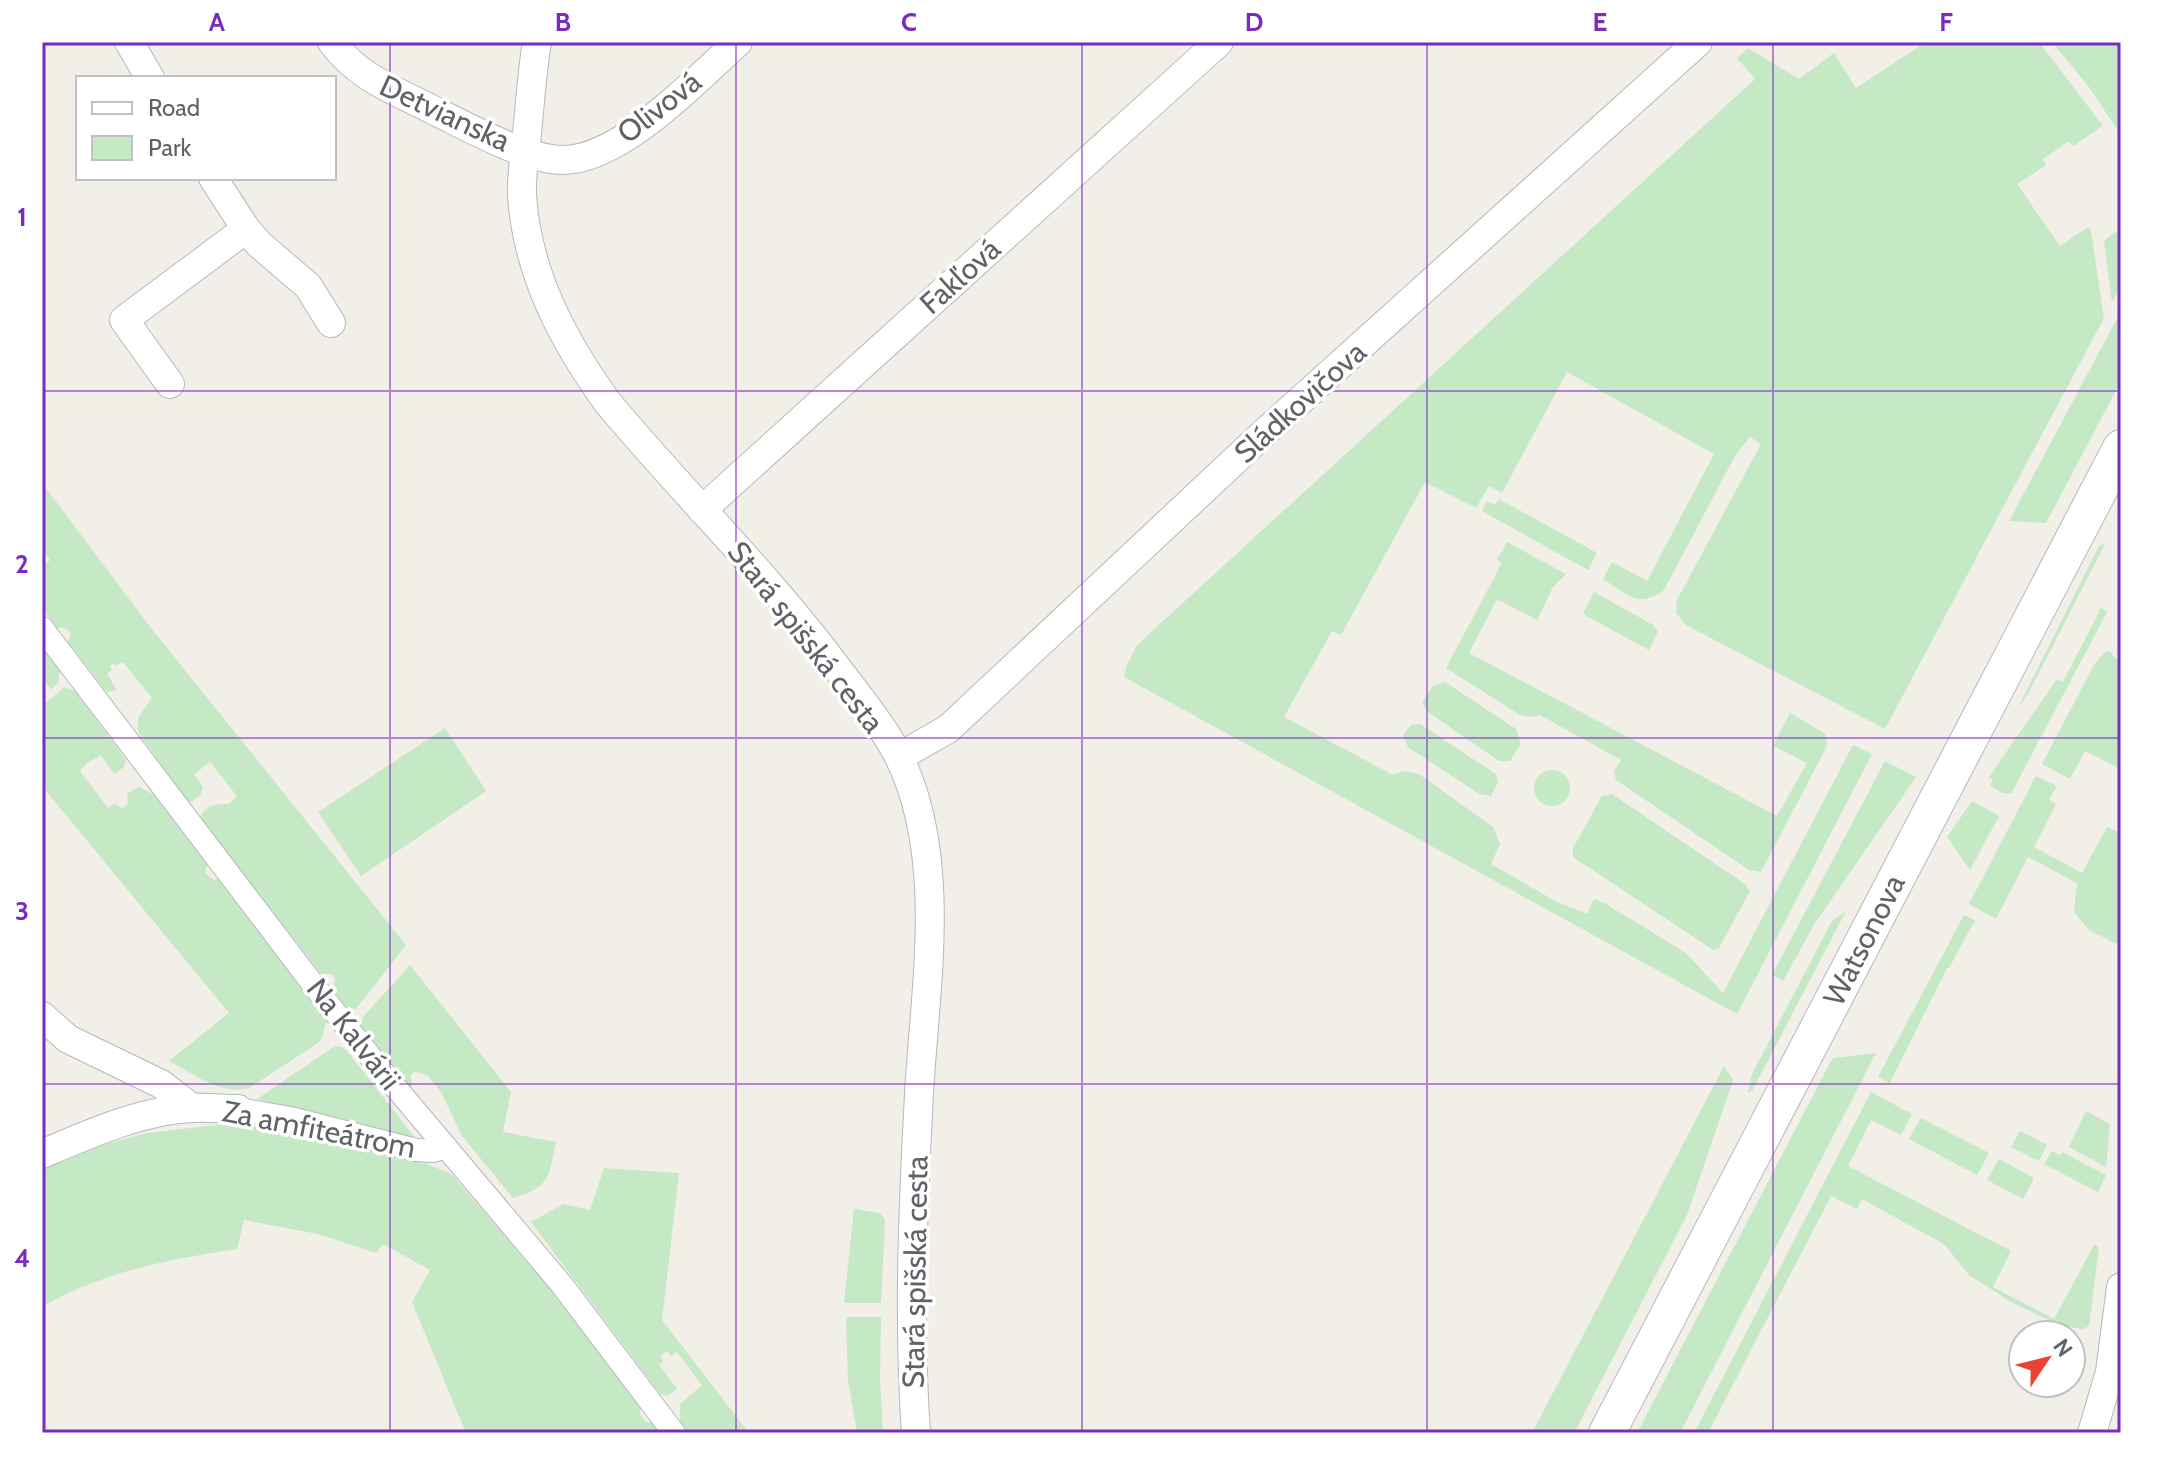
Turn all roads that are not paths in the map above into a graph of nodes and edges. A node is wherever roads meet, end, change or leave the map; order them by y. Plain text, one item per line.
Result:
1 (129, 42) edge
2 (332, 42) edge
3 (537, 42) edge
4 (738, 42) edge
5 (1219, 42) edge
6 (1685, 46) edge
7 (149, 76) edge
8 (525, 151) junction
9 (214, 180) edge
10 (246, 229) junction
11 (331, 323) dead end
12 (170, 384) dead end
13 (2121, 448) edge
14 (702, 510) junction
15 (42, 628) edge
16 (899, 757) junction
17 (42, 1016) edge
18 (192, 1108) junction
19 (238, 1109) joint
20 (446, 1147) junction
21 (42, 1154) edge
22 (2121, 1287) edge
23 (674, 1433) edge
24 (916, 1433) edge
25 (1607, 1433) edge
26 (2092, 1433) edge

1 - 7 street
2 - 8 street, Detvianska
3 - 8 street, Stará spišská cesta
4 - 8 street, Olivová
5 - 14 street, Fakľová
6 - 16 street, Sládkovičova
8 - 14 street, Stará spišská cesta
9 - 10 street
10 - 11 street
10 - 12 street
13 - 25 street, Watsonova
14 - 16 street, Stará spišská cesta
15 - 20 street, Na Kalvárii
16 - 24 street, Stará spišská cesta
17 - 18 street, Za amfiteátrom
18 - 19 street, Za amfiteátrom
18 - 21 street, Za amfiteátrom
19 - 20 street, Za amfiteátrom
20 - 23 street, Na Kalvárii
22 - 26 street

